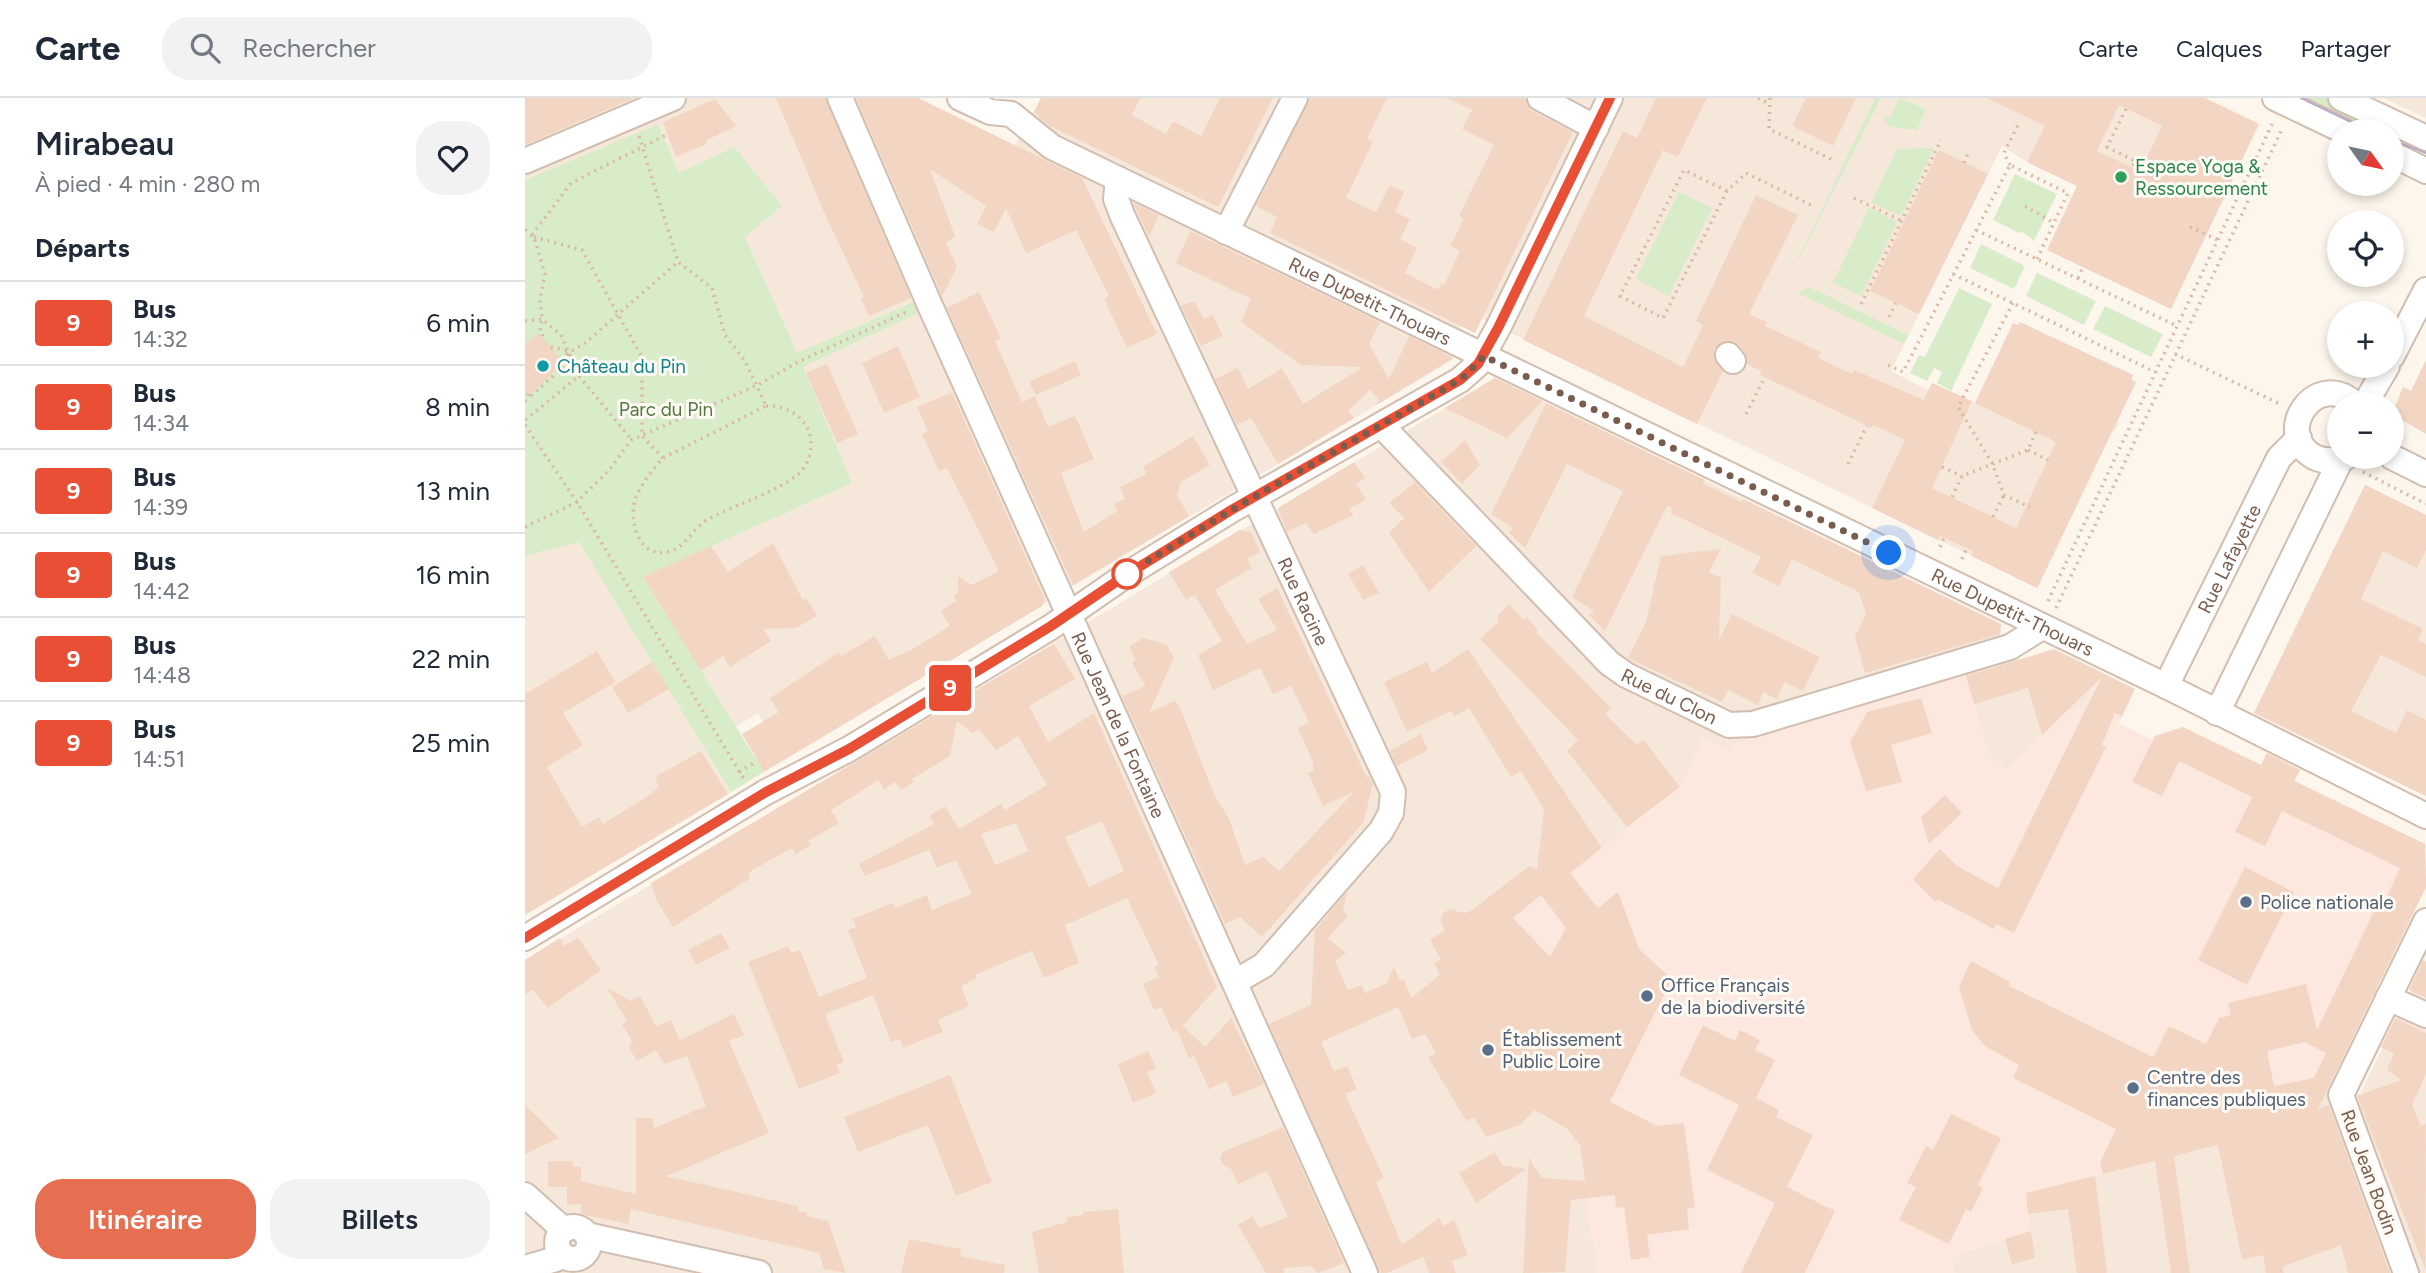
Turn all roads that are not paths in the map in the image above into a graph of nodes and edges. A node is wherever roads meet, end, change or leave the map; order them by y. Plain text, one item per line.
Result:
1 (673, 98) edge
2 (840, 98) edge
3 (960, 98) edge
4 (1295, 98) edge
5 (1540, 98) edge
6 (1610, 98) edge
7 (2341, 98) edge
8 (1016, 106) edge
9 (2280, 108) edge
10 (2327, 125) edge
11 (1596, 128) junction
12 (2426, 138) edge
13 (525, 161) edge
14 (2405, 161) edge
15 (2426, 171) edge
16 (1118, 179) junction
17 (1226, 232) junction
18 (2426, 290) edge
19 (2404, 333) edge
20 (1484, 356) junction
21 (2327, 394) edge
22 (1382, 426) junction
23 (2299, 426) junction
24 (2327, 461) edge
25 (2404, 463) edge
26 (2345, 469) edge
27 (2426, 474) edge
28 (1253, 498) junction
29 (1070, 614) junction
30 (2044, 628) junction
31 (2166, 686) junction
32 (2217, 713) junction
33 (2426, 816) edge
34 (2426, 921) edge
35 (525, 938) edge
36 (1235, 982) junction
37 (2388, 998) junction
38 (2426, 1015) edge
39 (525, 1195) edge
40 (570, 1240) junction
41 (525, 1268) edge
42 (759, 1273) edge
43 (1365, 1273) edge
44 (2406, 1273) edge

1 - 13 street
2 - 29 street, Rue Jean de la Fontaine
3 - 8 street, Rue Dupetit-Thouars
4 - 17 street
5 - 11 street
6 - 11 street
7 - 12 street
8 - 16 street, Rue Dupetit-Thouars
9 - 10 street
11 - 20 street
14 - 15 street
16 - 17 street, Rue Dupetit-Thouars
16 - 28 street, Rue Racine
17 - 20 street, Rue Dupetit-Thouars
18 - 19 street
20 - 22 street
20 - 30 street, Rue Dupetit-Thouars
21 - 23 street, Rue Lafayette
22 - 28 street
22 - 30 street, Rue du Clon
23 - 24 street
23 - 31 street, Rue Lafayette
25 - 27 street
26 - 32 street
28 - 29 street
28 - 36 street, Rue Racine
29 - 35 street
29 - 36 street, Rue Jean de la Fontaine
30 - 31 street, Rue Dupetit-Thouars
31 - 32 street, Rue Dupetit-Thouars
32 - 33 street, Rue Dupetit-Thouars
34 - 37 street, Rue Jean Bodin
36 - 43 street, Rue Jean de la Fontaine
37 - 38 street
37 - 44 street, Rue Jean Bodin
39 - 40 street
40 - 41 street
40 - 42 street

